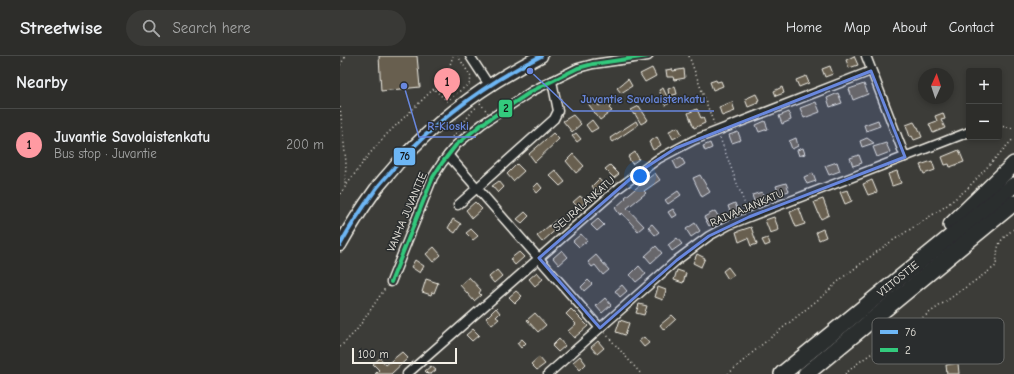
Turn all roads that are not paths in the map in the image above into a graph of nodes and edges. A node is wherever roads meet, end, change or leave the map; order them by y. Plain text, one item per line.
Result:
1 (470, 56) edge
2 (541, 56) edge
3 (648, 56) edge
4 (866, 56) edge
5 (871, 71) junction
6 (552, 81) junction
7 (489, 85) junction
8 (966, 133) edge
9 (448, 155) junction
10 (904, 157) junction
11 (1014, 164) edge
12 (1014, 185) edge
13 (477, 188) junction
14 (1014, 203) edge
15 (458, 205) dead end
16 (340, 245) edge
17 (539, 258) junction
18 (391, 282) road end
19 (859, 311) junction
20 (874, 318) edge
21 (872, 320) edge
22 (600, 328) junction
23 (407, 374) edge
24 (548, 374) edge
25 (782, 374) edge
26 (806, 374) edge

1 - 7 street
2 - 7 main road
3 - 6 street, VANHA JUVANTIE
4 - 5 street
5 - 10 street
5 - 17 street, SEURALANKATU
6 - 9 street, VANHA JUVANTIE
6 - 13 street
7 - 16 main road
8 - 10 street, RAIVAAJANKATU
9 - 13 street
9 - 18 street, VANHA JUVANTIE
10 - 22 street, RAIVAAJANKATU
11 - 19 highway
12 - 19 highway, VIITOSTIE
13 - 15 street
13 - 17 street
14 - 20 highway, VIITOSTIE
17 - 22 street
17 - 23 street, SEURALANKATU
19 - 25 highway, VIITOSTIE
21 - 26 highway, VIITOSTIE
22 - 24 street, RAIVAAJANKATU

